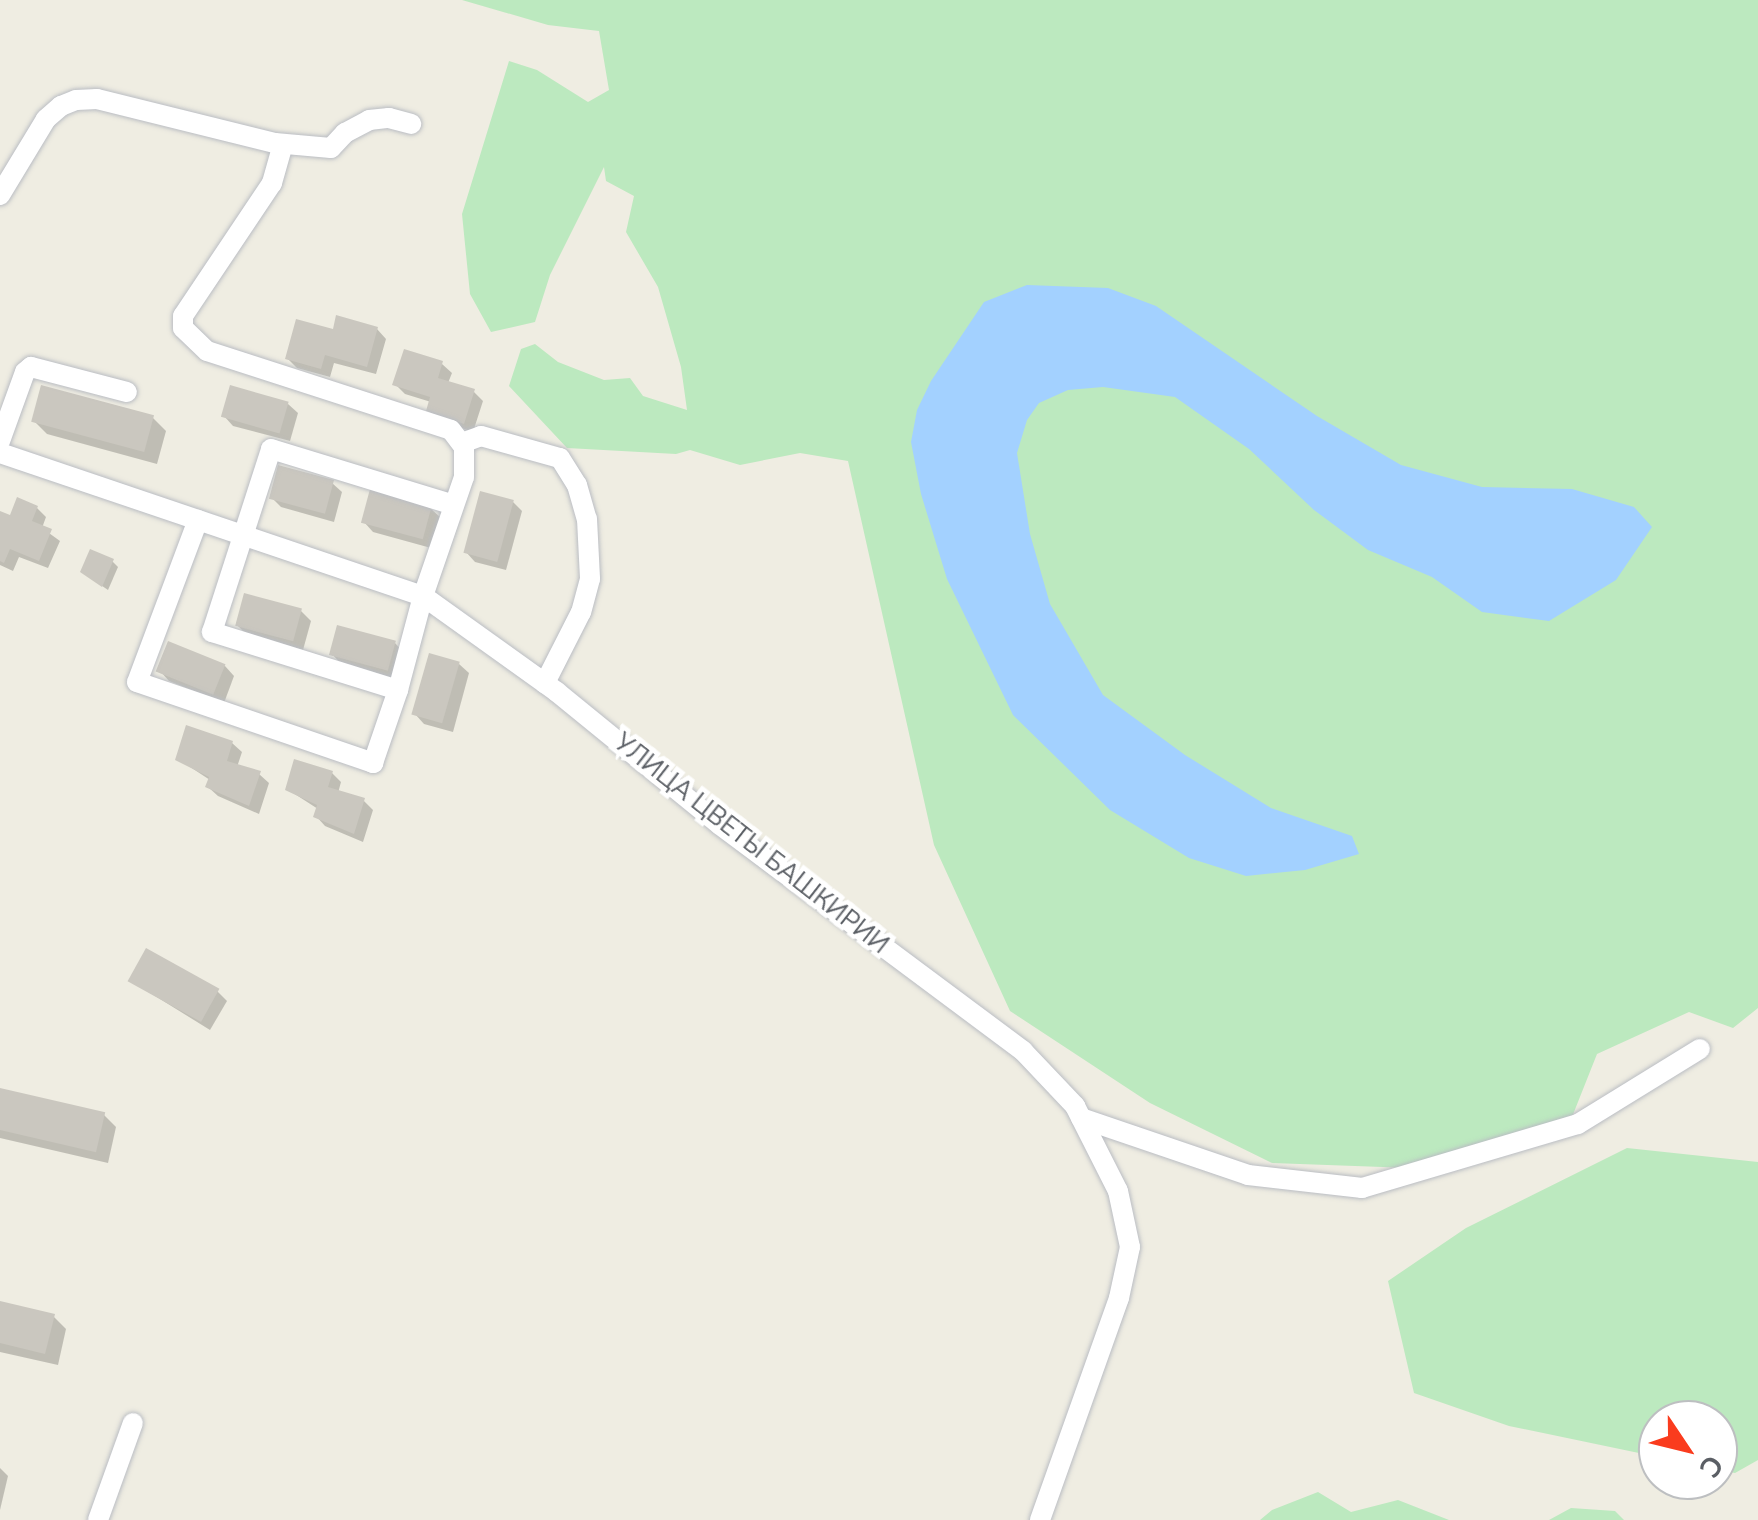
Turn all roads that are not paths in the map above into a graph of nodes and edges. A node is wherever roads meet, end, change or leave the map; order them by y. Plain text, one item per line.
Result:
1 (411, 124) dead end
2 (283, 144) junction
3 (0, 196) edge
4 (126, 392) dead end
5 (0, 441) edge
6 (462, 443) junction
7 (0, 454) edge
8 (454, 504) junction
9 (198, 520) junction
10 (243, 536) junction
11 (423, 596) junction
12 (545, 682) junction
13 (398, 690) junction
14 (1700, 1049) dead end
15 (1081, 1118) junction
16 (133, 1423) dead end
17 (98, 1520) edge
18 (1040, 1520) edge

1 - 2 street
2 - 3 street
2 - 6 street
4 - 5 street
6 - 8 street
6 - 12 street
7 - 9 street, УЛИЦА ЦВЕТЫ БАШКИРИИ
8 - 10 street
8 - 11 street
9 - 10 street, УЛИЦА ЦВЕТЫ БАШКИРИИ
9 - 13 street
10 - 11 street, УЛИЦА ЦВЕТЫ БАШКИРИИ
10 - 13 street
11 - 12 street, УЛИЦА ЦВЕТЫ БАШКИРИИ
11 - 13 street
12 - 15 street, УЛИЦА ЦВЕТЫ БАШКИРИИ
14 - 15 street
15 - 18 street, УЛИЦА ЦВЕТЫ БАШКИРИИ
16 - 17 street

